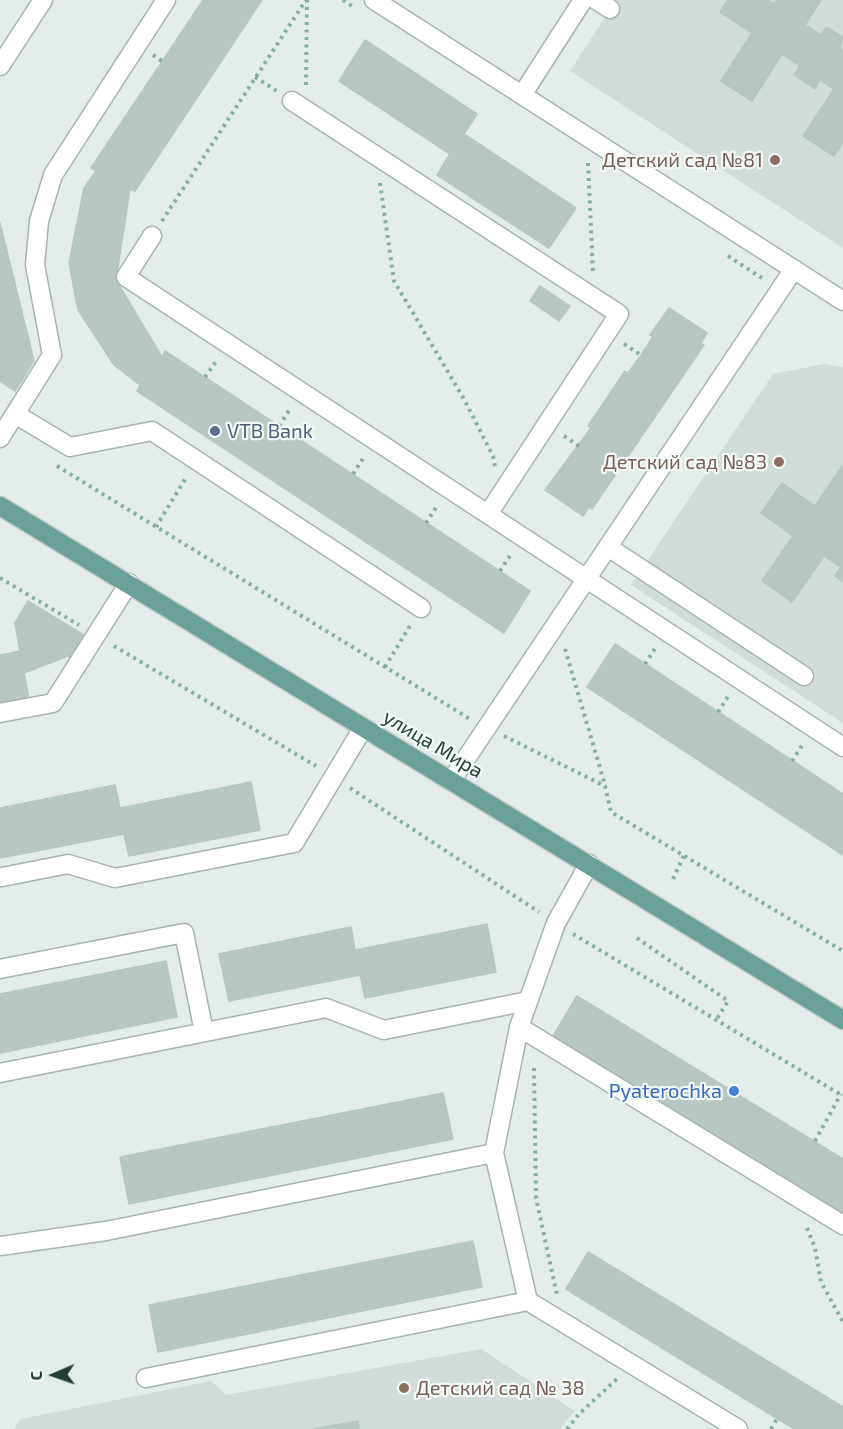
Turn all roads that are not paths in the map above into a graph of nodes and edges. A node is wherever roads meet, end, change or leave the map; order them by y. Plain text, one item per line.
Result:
1 (44, 0) edge
2 (166, 0) edge
3 (374, 0) edge
4 (583, 0) edge
5 (0, 66) edge
6 (522, 95) junction
7 (299, 106) road end
8 (152, 236) road end
9 (794, 269) junction
10 (843, 301) edge
11 (15, 414) junction
12 (0, 438) edge
13 (0, 506) edge
14 (488, 514) junction
15 (608, 547) junction
16 (587, 579) junction
17 (129, 583) junction
18 (421, 608) road end
19 (804, 676) dead end
20 (0, 713) edge
21 (363, 728) junction
22 (843, 747) edge
23 (451, 781) junction
24 (589, 864) junction
25 (2, 877) dead end
26 (0, 969) edge
27 (528, 1001) junction
28 (843, 1020) edge
29 (526, 1031) junction
30 (204, 1032) junction
31 (0, 1073) edge
32 (494, 1153) junction
33 (843, 1225) edge
34 (0, 1246) edge
35 (528, 1301) junction
36 (146, 1378) dead end
37 (738, 1429) edge

1 - 5 lane
2 - 11 lane
3 - 6 lane
4 - 6 lane
6 - 9 lane
7 - 14 lane
8 - 14 lane
9 - 10 lane
9 - 15 lane
11 - 12 lane
11 - 18 lane
13 - 17 main road, улица Мира
14 - 16 lane
15 - 16 lane
15 - 19 lane
16 - 22 lane
16 - 23 lane
17 - 20 lane
17 - 21 main road, улица Мира
21 - 23 main road, улица Мира
21 - 25 lane
23 - 24 main road, улица Мира
24 - 27 lane
24 - 28 main road, улица Мира
26 - 30 lane
27 - 29 lane
27 - 30 lane
29 - 32 lane
29 - 33 lane
30 - 31 lane
32 - 34 lane
32 - 35 lane
35 - 36 lane
35 - 37 lane

